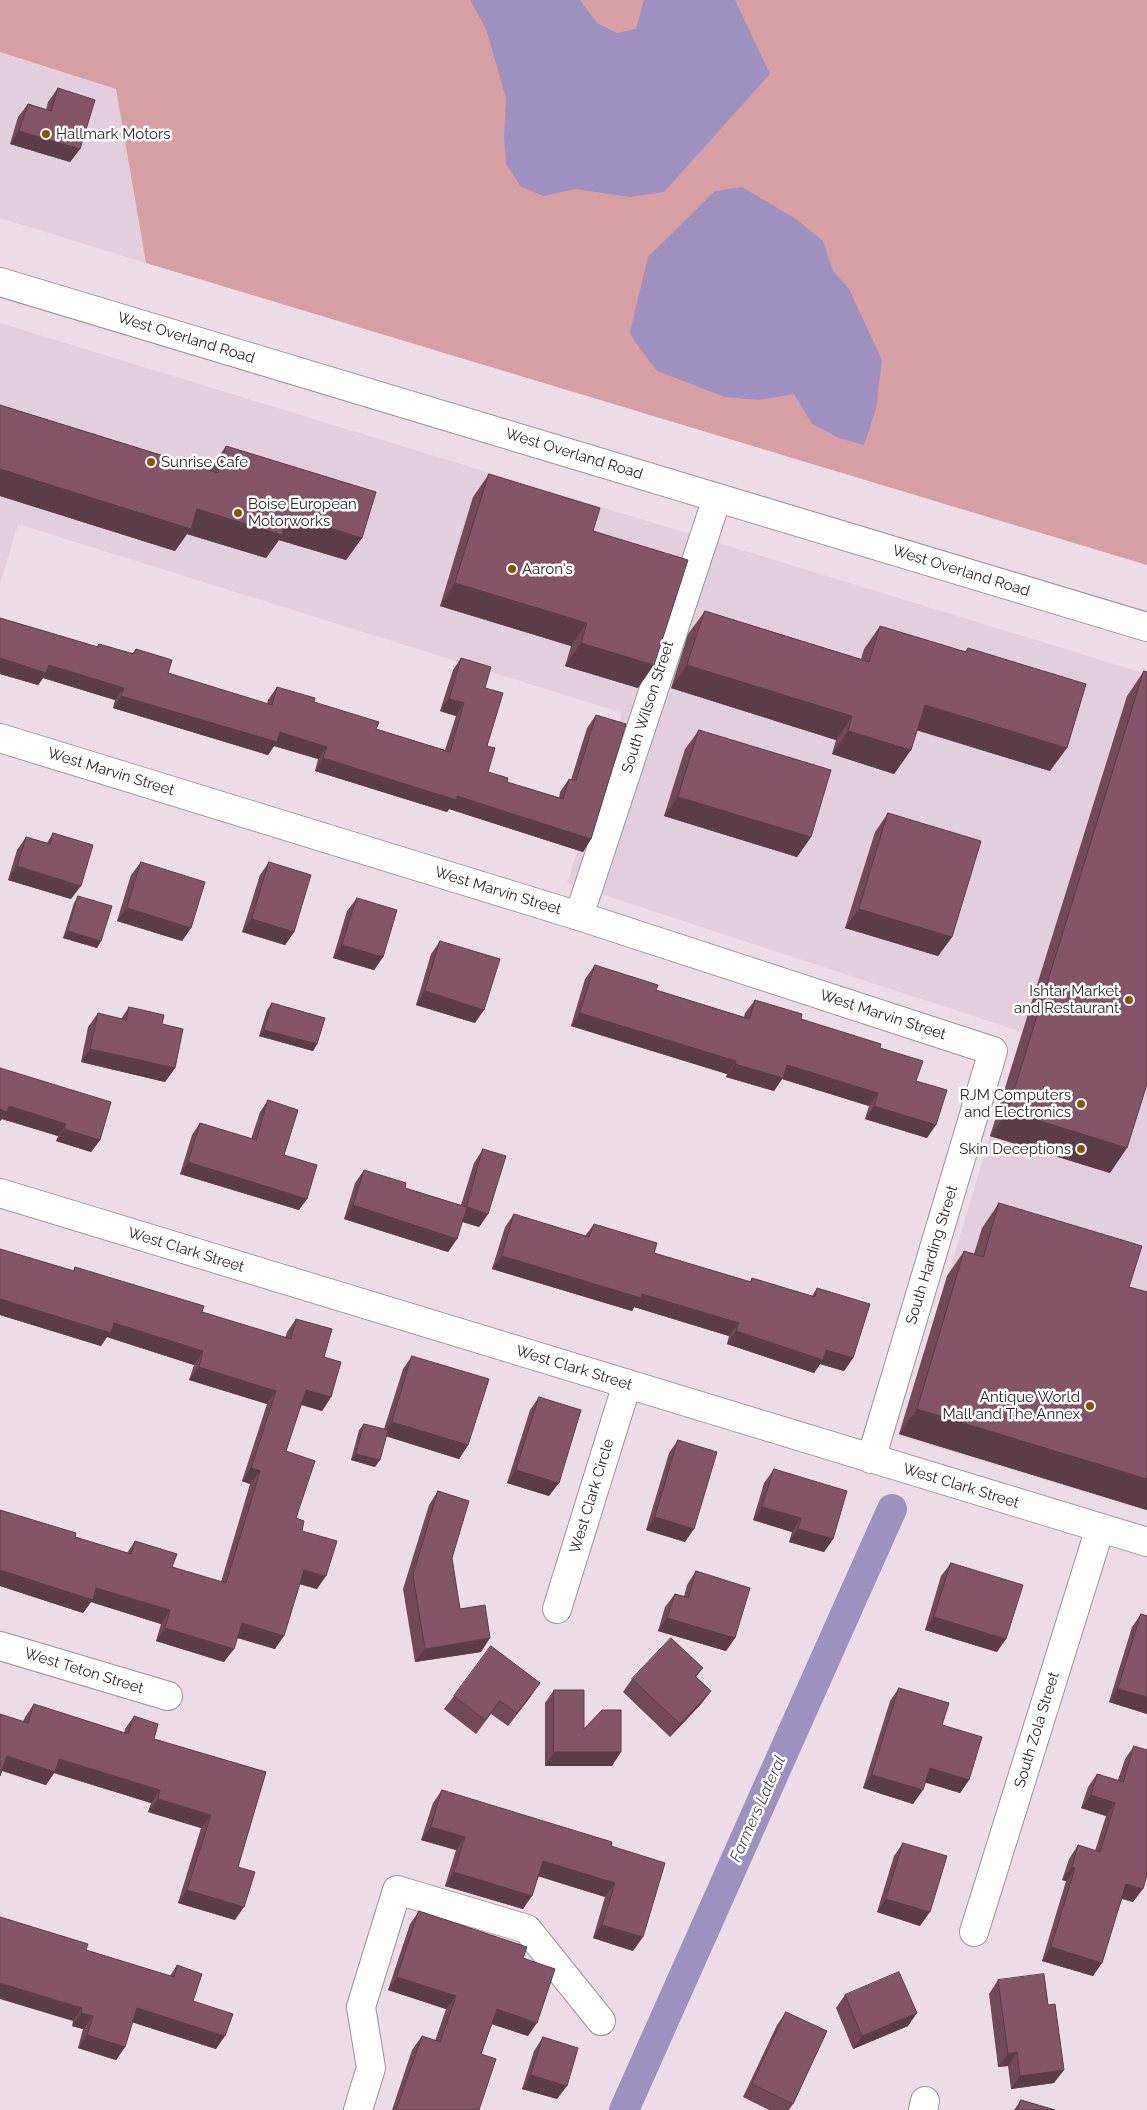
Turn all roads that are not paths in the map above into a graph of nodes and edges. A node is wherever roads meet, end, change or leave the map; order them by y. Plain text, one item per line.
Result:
1 (0, 282) edge
2 (717, 498) junction
3 (1147, 627) edge
4 (0, 738) edge
5 (579, 916) junction
6 (994, 1051) joint
7 (0, 1193) edge
8 (626, 1384) junction
9 (871, 1459) junction
10 (1100, 1528) junction
11 (1147, 1542) edge
12 (557, 1609) dead end
13 (0, 1646) edge
14 (168, 1696) dead end
15 (974, 1932) dead end
16 (601, 2021) dead end
17 (358, 2110) edge

1 - 2 street, West Overland Road
2 - 3 street, West Overland Road
2 - 5 street, South Wilson Street
4 - 5 street, West Marvin Street
5 - 6 street, West Marvin Street
6 - 9 street, South Harding Street
7 - 8 street, West Clark Street
8 - 9 street, West Clark Street
8 - 12 street, West Clark Circle
9 - 10 street, West Clark Street
10 - 11 street, West Clark Street
10 - 15 street, South Zola Street
13 - 14 street, West Teton Street
16 - 17 street

